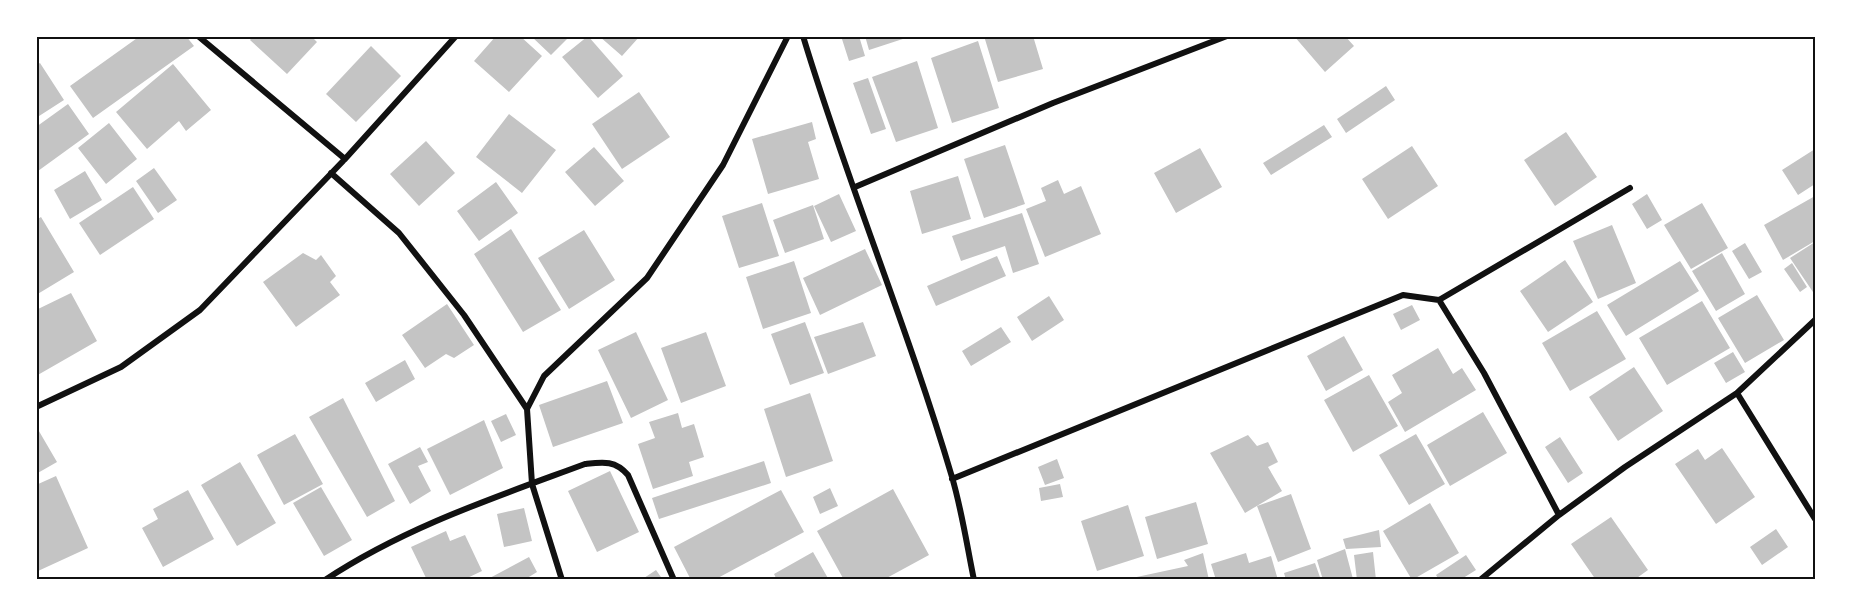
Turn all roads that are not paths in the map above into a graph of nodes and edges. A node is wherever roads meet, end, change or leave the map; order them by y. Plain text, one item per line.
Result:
1 (198, 36) edge
2 (456, 36) edge
3 (788, 36) edge
4 (803, 36) edge
5 (1227, 36) edge
6 (345, 159) junction
7 (331, 172) junction
8 (855, 187) junction
9 (1630, 188) dead end
10 (1439, 300) junction
11 (1815, 320) edge
12 (1737, 393) junction
13 (36, 406) edge
14 (527, 409) junction
15 (952, 479) junction
16 (532, 484) junction
17 (1559, 515) junction
18 (1815, 519) edge
19 (325, 580) edge
20 (562, 580) edge
21 (675, 580) edge
22 (975, 580) edge
23 (1480, 580) edge

1 - 6 street
2 - 6 street
3 - 14 street
4 - 8 street
5 - 8 street
6 - 7 street
7 - 13 street
7 - 14 street
8 - 15 street
9 - 10 street
10 - 15 street
10 - 17 street
11 - 12 street
12 - 17 street
12 - 18 street
14 - 16 street
15 - 22 street
16 - 19 street
16 - 20 street
16 - 21 street
17 - 23 street

